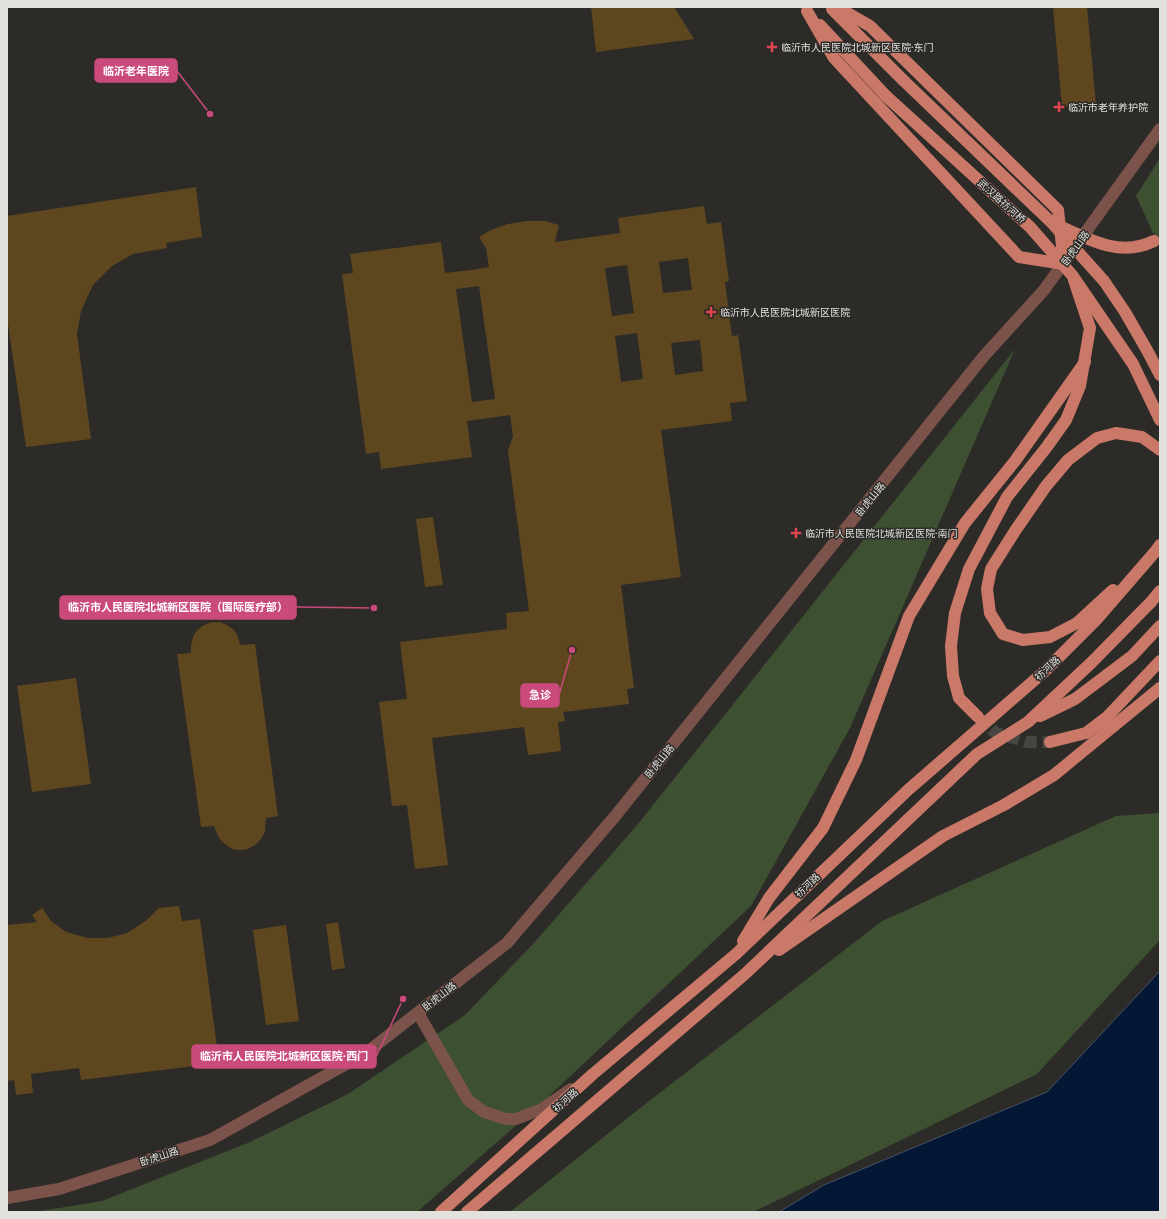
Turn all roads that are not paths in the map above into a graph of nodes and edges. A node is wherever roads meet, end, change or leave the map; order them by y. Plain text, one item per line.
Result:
1 (830, 7) edge
2 (837, 7) edge
3 (805, 9) edge
4 (1160, 129) edge
5 (1052, 223) junction
6 (1158, 238) edge
7 (1064, 264) junction
8 (1072, 276) junction
9 (1085, 362) junction
10 (1160, 375) edge
11 (1160, 420) edge
12 (1160, 450) edge
13 (1157, 549) edge
14 (1160, 591) edge
15 (1160, 626) edge
16 (1160, 661) edge
17 (1160, 688) edge
18 (978, 717) tunnel mouth
19 (1028, 722) junction
20 (1050, 742) tunnel mouth
21 (736, 954) junction
22 (745, 974) junction
23 (418, 1013) junction
24 (593, 1074) junction
25 (7, 1198) edge
26 (441, 1212) edge
27 (467, 1212) edge

1 - 5 main road, 武汉路祊河桥, bridge
2 - 7 main road
3 - 7 main road
3 - 8 main road, 武汉路祊河桥, bridge
4 - 7 street, 卧虎山路
5 - 6 main road, bridge
5 - 10 main road, 武汉路祊河桥, bridge
7 - 23 street, 卧虎山路
8 - 9 main road
8 - 11 main road, 武汉路祊河桥, bridge
9 - 18 main road
9 - 21 main road
12 - 13 main road
13 - 21 main road, 祊河路
14 - 19 main road
15 - 19 main road
16 - 20 main road
17 - 22 main road
19 - 22 main road
21 - 24 main road, 祊河路
22 - 27 main road
23 - 24 street
23 - 25 street, 卧虎山路
24 - 26 main road, 祊河路

